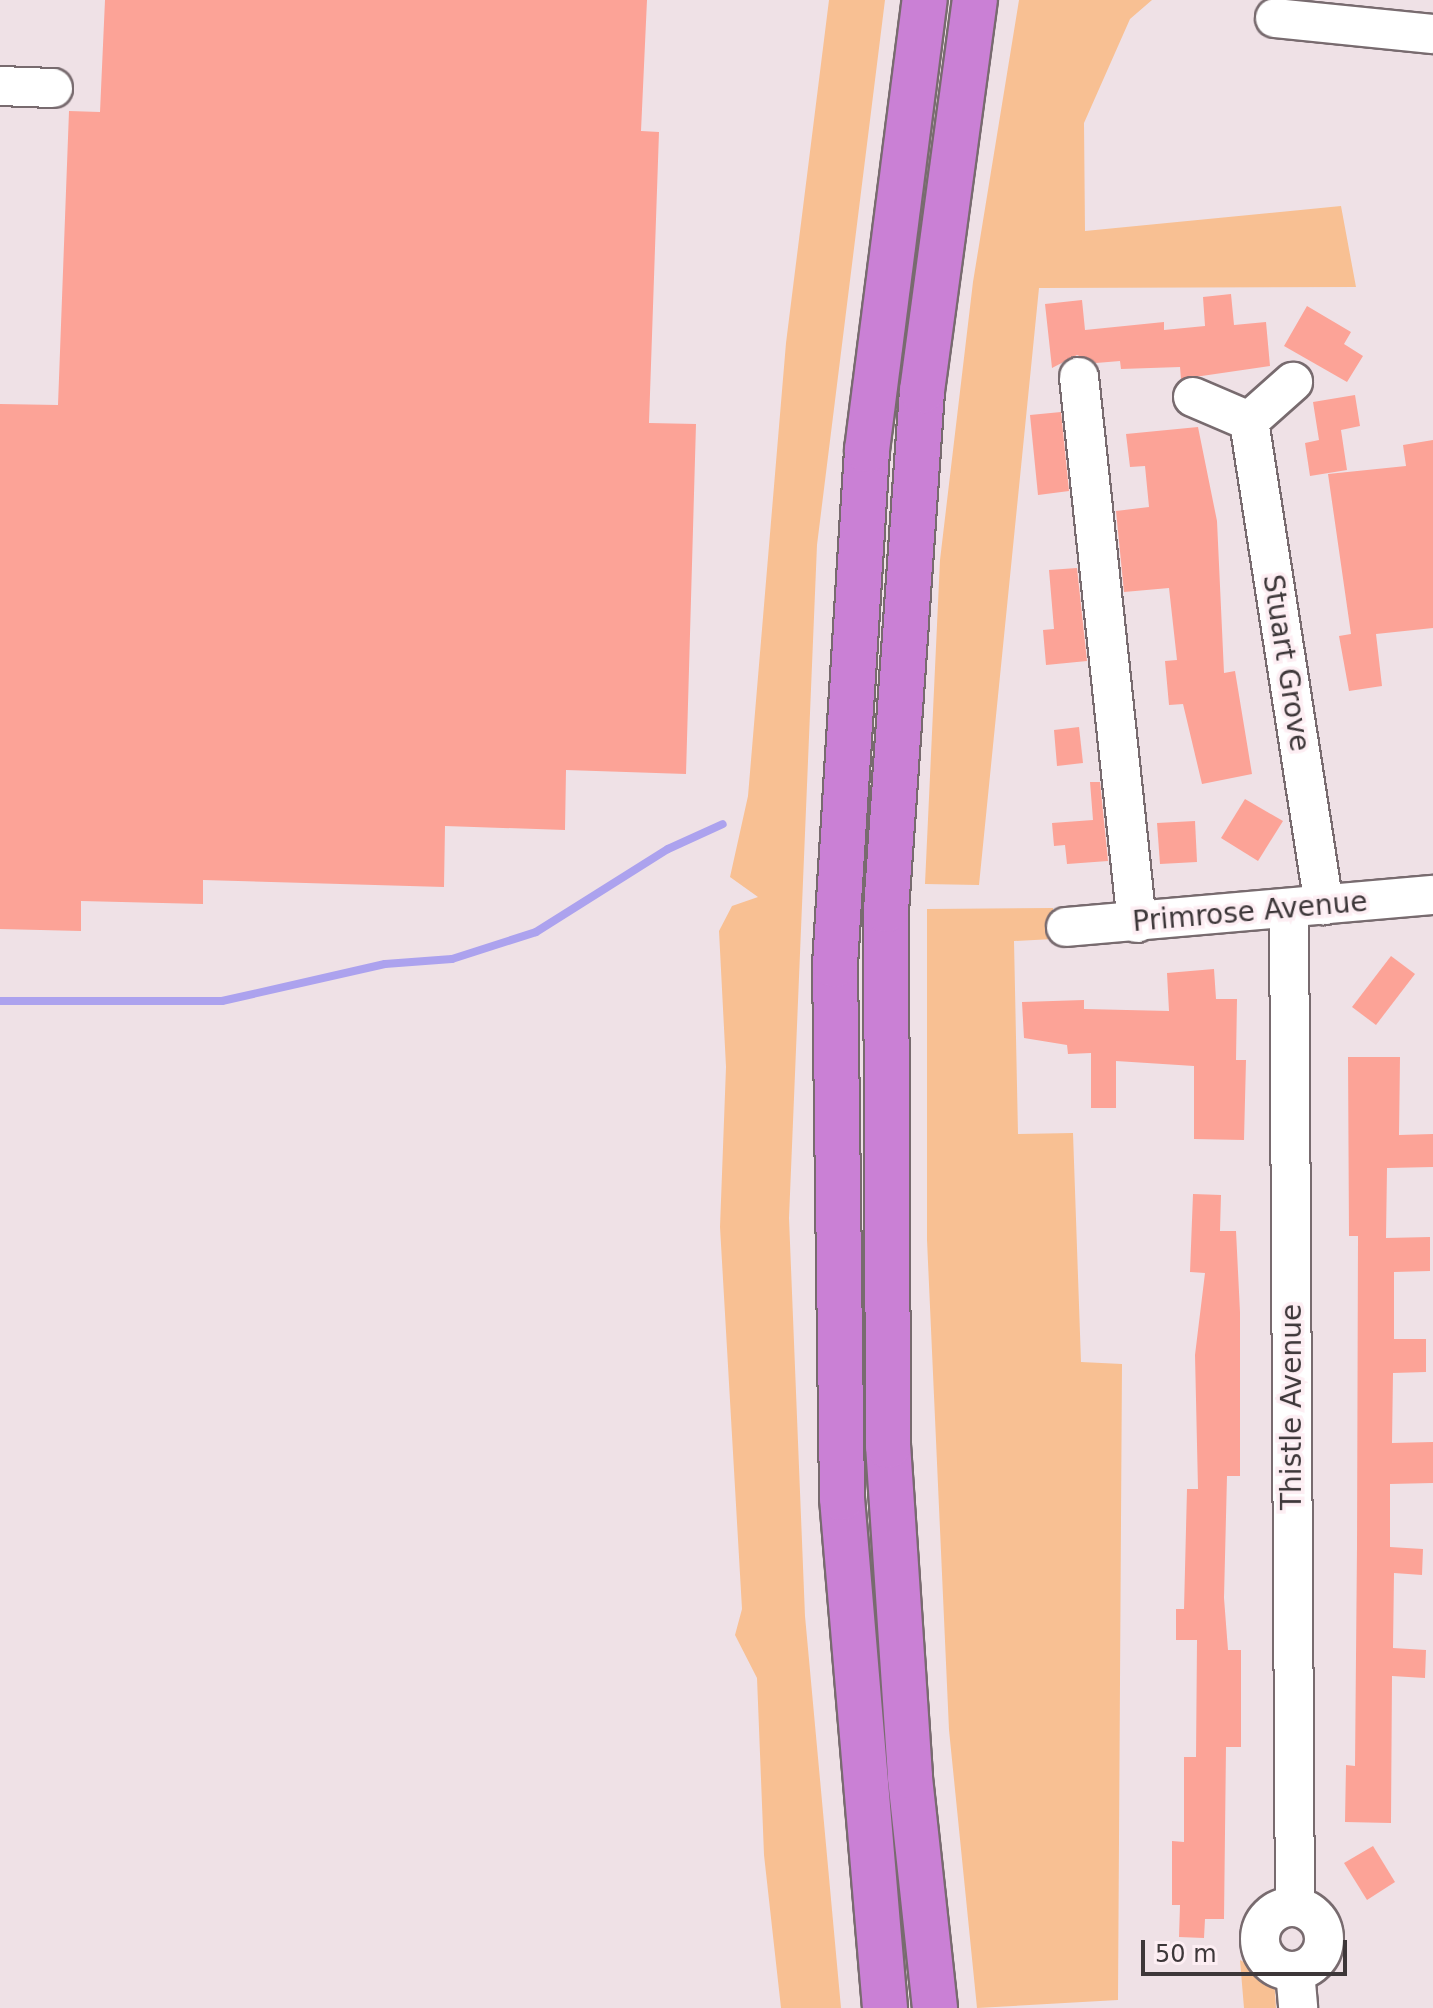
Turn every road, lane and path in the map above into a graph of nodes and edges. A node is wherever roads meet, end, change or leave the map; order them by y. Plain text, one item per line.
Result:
1 (925, 0) edge
2 (975, 0) edge
3 (1275, 18) dead end
4 (1433, 34) edge
5 (0, 86) edge
6 (53, 88) dead end
7 (1079, 377) dead end
8 (1293, 382) dead end
9 (1193, 397) dead end
10 (1249, 421) junction
11 (1433, 895) edge
12 (1307, 906) junction
13 (1137, 923) junction
14 (1066, 927) dead end
15 (1297, 1990) edge
16 (934, 2000) edge
17 (885, 2008) edge

1 - 17 highway
2 - 16 highway
3 - 4 street
5 - 6 street
7 - 13 street
8 - 10 street
9 - 10 street
10 - 12 street, Stuart Grove
11 - 12 street, Primrose Avenue
12 - 13 street, Primrose Avenue
12 - 15 street, Thistle Avenue
13 - 14 street, Primrose Avenue

